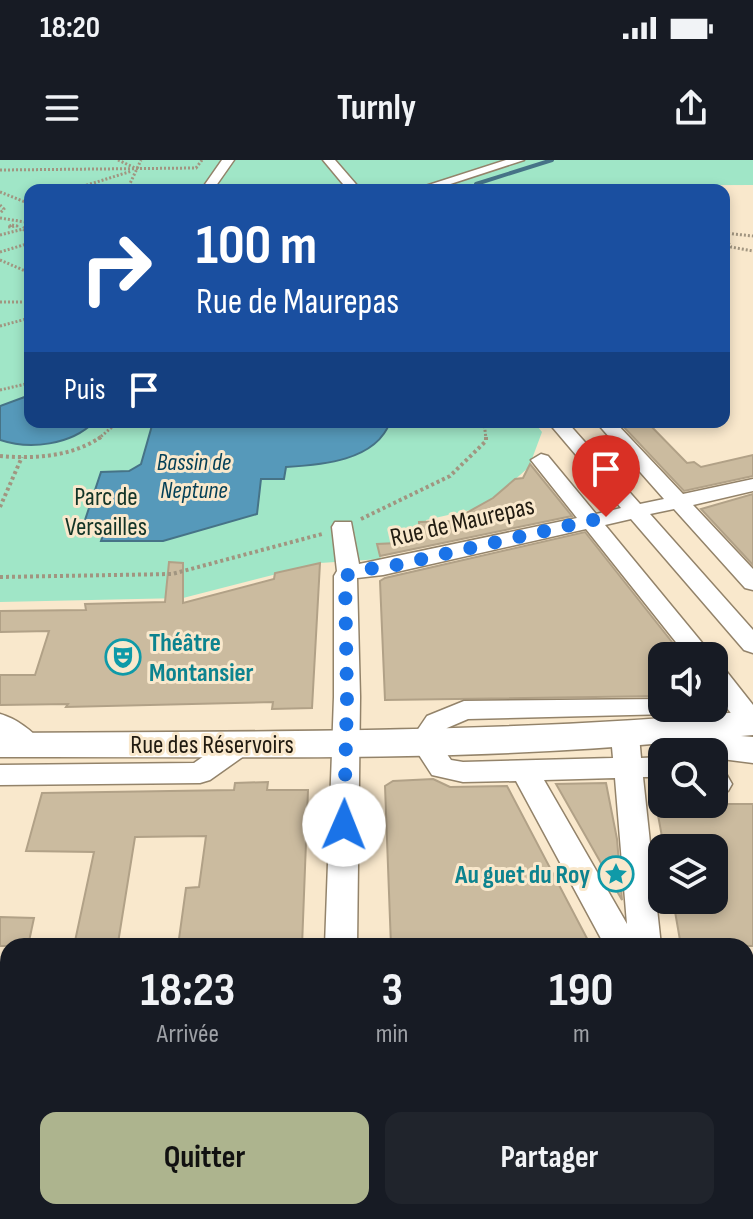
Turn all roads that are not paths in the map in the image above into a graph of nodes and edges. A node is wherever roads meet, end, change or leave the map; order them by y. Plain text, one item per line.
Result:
1 (228, 160) edge
2 (329, 160) edge
3 (518, 160) edge
4 (211, 184) edge
5 (350, 184) edge
6 (439, 184) edge
7 (562, 428) edge
8 (610, 428) edge
9 (541, 460) dead end
10 (753, 485) edge
11 (677, 502) junction
12 (634, 511) junction
13 (590, 521) junction
14 (343, 527) road end
15 (349, 572) junction
16 (753, 583) edge
17 (689, 642) edge
18 (753, 645) edge
19 (728, 691) edge
20 (648, 714) edge
21 (728, 720) edge
22 (666, 722) edge
23 (753, 723) edge
24 (9, 737) edge
25 (424, 741) junction
26 (345, 743) junction
27 (241, 744) junction
28 (753, 750) edge
29 (626, 752) junction
30 (648, 761) edge
31 (525, 771) junction
32 (0, 775) edge
33 (341, 938) edge
34 (618, 938) edge
35 (644, 938) edge

1 - 4 street
2 - 5 street
3 - 6 street
7 - 12 street
8 - 11 street
9 - 13 street
10 - 11 street, Rue de Maurepas
11 - 12 street, Rue de Maurepas
11 - 16 street
12 - 13 street, Rue de Maurepas
12 - 18 street
13 - 15 street, Rue de Maurepas
13 - 17 street
14 - 15 street
15 - 26 street
19 - 23 street
20 - 25 street
21 - 23 main road, Rue des Réservoirs
22 - 29 main road, Rue des Réservoirs
24 - 27 main road, Rue des Réservoirs
25 - 26 main road, Rue des Réservoirs
25 - 29 main road, Rue des Réservoirs
25 - 31 street, Rue des Réservoirs
26 - 27 main road, Rue des Réservoirs
26 - 33 street
27 - 32 street
28 - 29 main road, Rue des Réservoirs
29 - 30 street, Rue des Réservoirs
29 - 31 street, Rue des Réservoirs
29 - 35 street
31 - 34 street

